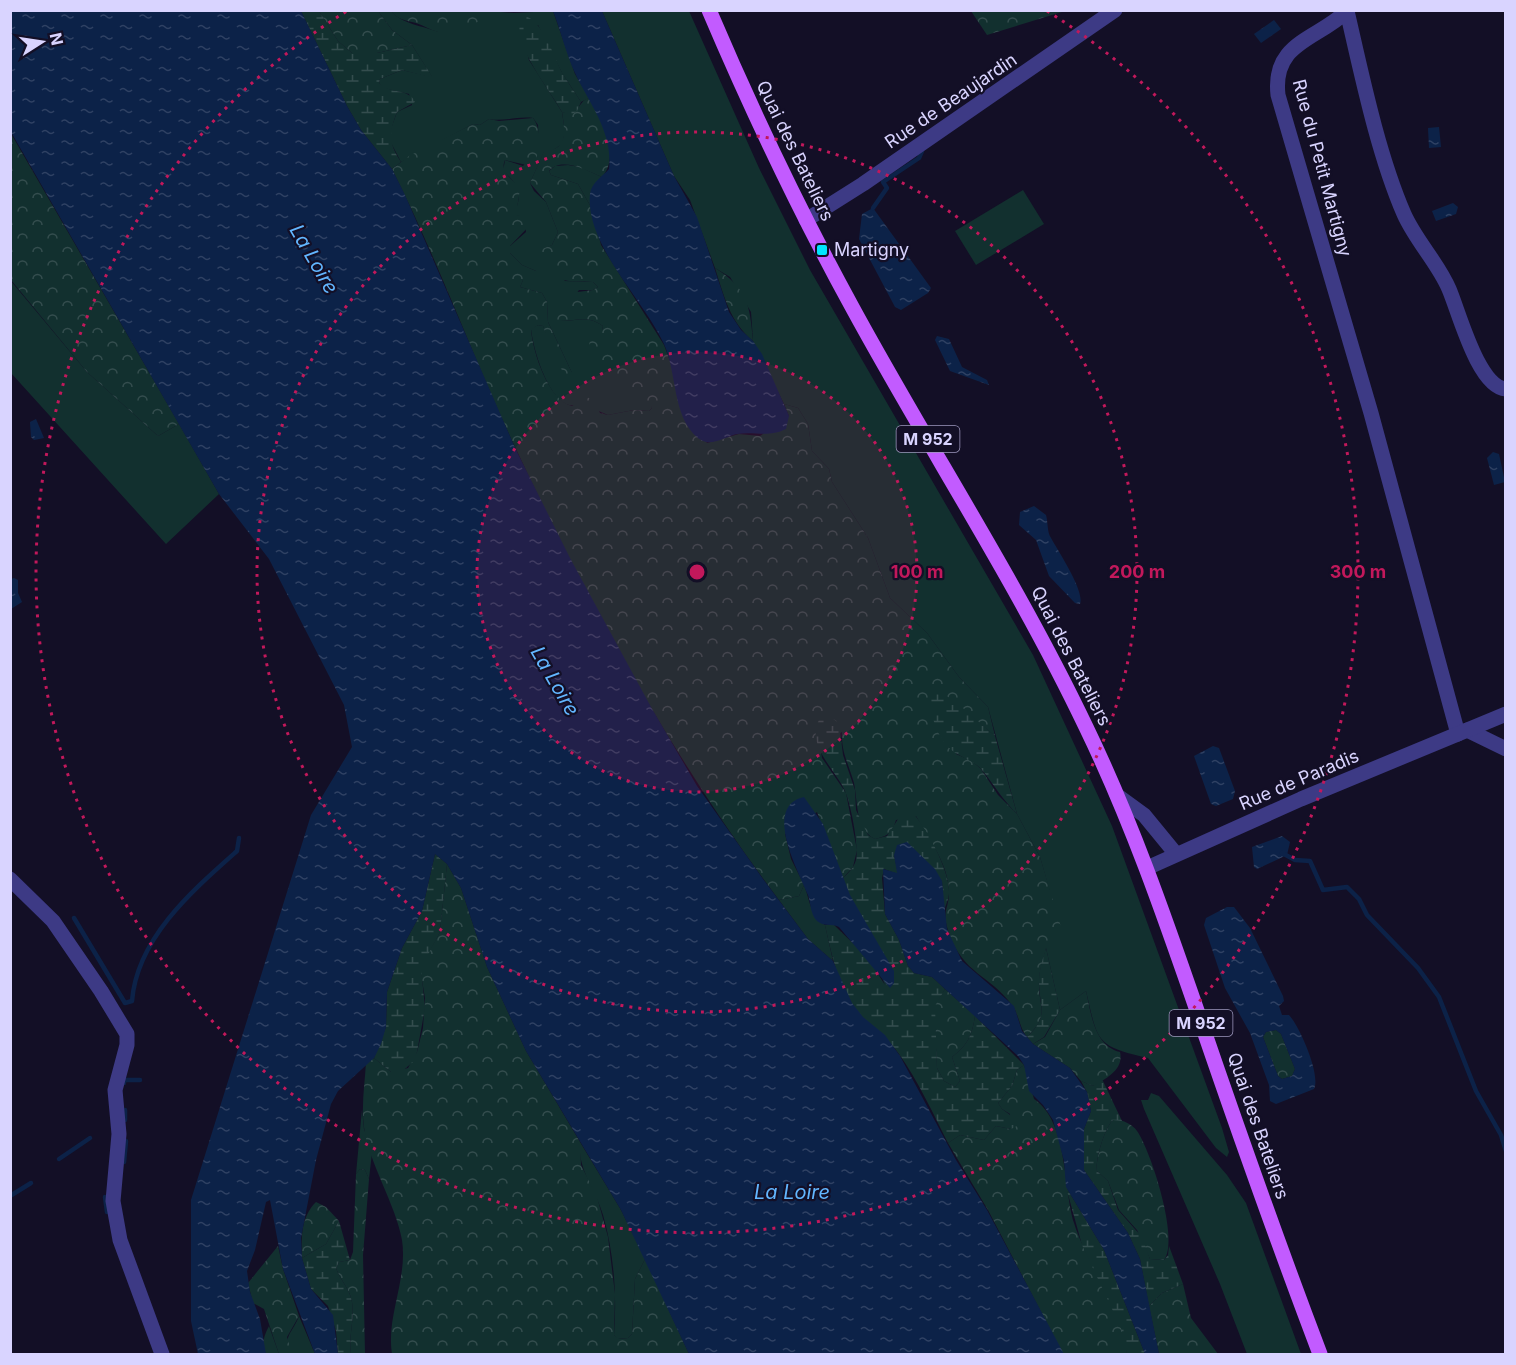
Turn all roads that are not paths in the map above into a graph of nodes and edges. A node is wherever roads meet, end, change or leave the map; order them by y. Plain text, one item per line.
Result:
1 (709, 10) edge
2 (1115, 10) edge
3 (1347, 11) edge
4 (806, 220) junction
5 (1506, 389) edge
6 (1506, 714) edge
7 (1462, 732) junction
8 (1506, 749) edge
9 (1118, 796) junction
10 (1176, 854) junction
11 (1147, 868) junction
12 (10, 879) edge
13 (162, 1354) edge
14 (1320, 1354) edge

1 - 4 main road, Quai des Bateliers / M 952
2 - 4 street, Rue de Beaujardin
3 - 5 street, Rue du Petit Martigny
3 - 7 street, Rue du Petit Martigny
4 - 9 main road, Quai des Bateliers / M 952
6 - 7 street
7 - 8 street
7 - 10 street, Rue de Paradis
9 - 10 street
9 - 11 main road, Quai des Bateliers / M 952
10 - 11 street, Rue de Paradis
11 - 14 main road, Quai des Bateliers / M 952
12 - 13 street

